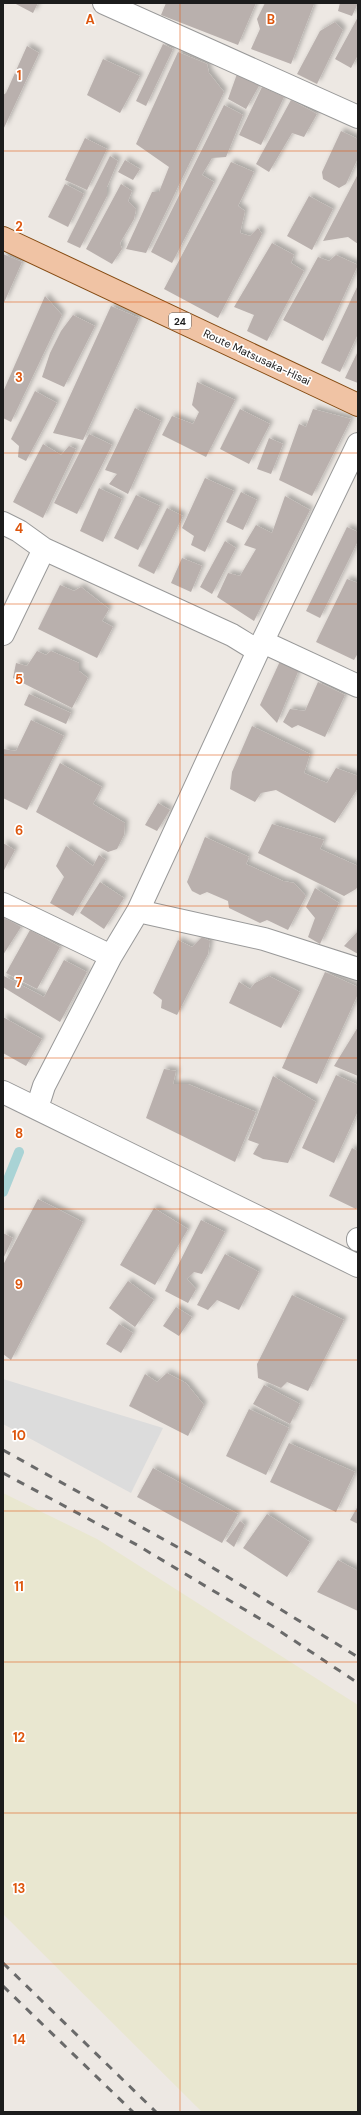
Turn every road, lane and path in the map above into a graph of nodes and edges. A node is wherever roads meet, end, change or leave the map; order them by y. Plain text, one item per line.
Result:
1 (104, 3) edge
2 (358, 118) edge
3 (3, 238) edge
4 (358, 405) edge
5 (358, 444) edge
6 (3, 523) edge
7 (44, 549) junction
8 (3, 634) edge
9 (261, 646) junction
10 (358, 686) edge
11 (3, 904) edge
12 (138, 911) junction
13 (112, 956) junction
14 (358, 969) edge
15 (3, 1092) edge
16 (37, 1108) junction
17 (358, 1266) edge

1 - 2 street
3 - 4 main road, Route Matsusaka-Hisai / 24
5 - 9 street
6 - 7 street
7 - 8 street
7 - 9 street
9 - 10 street
9 - 12 street
11 - 13 street
12 - 13 street
12 - 14 street
13 - 16 street
15 - 16 street
16 - 17 street

